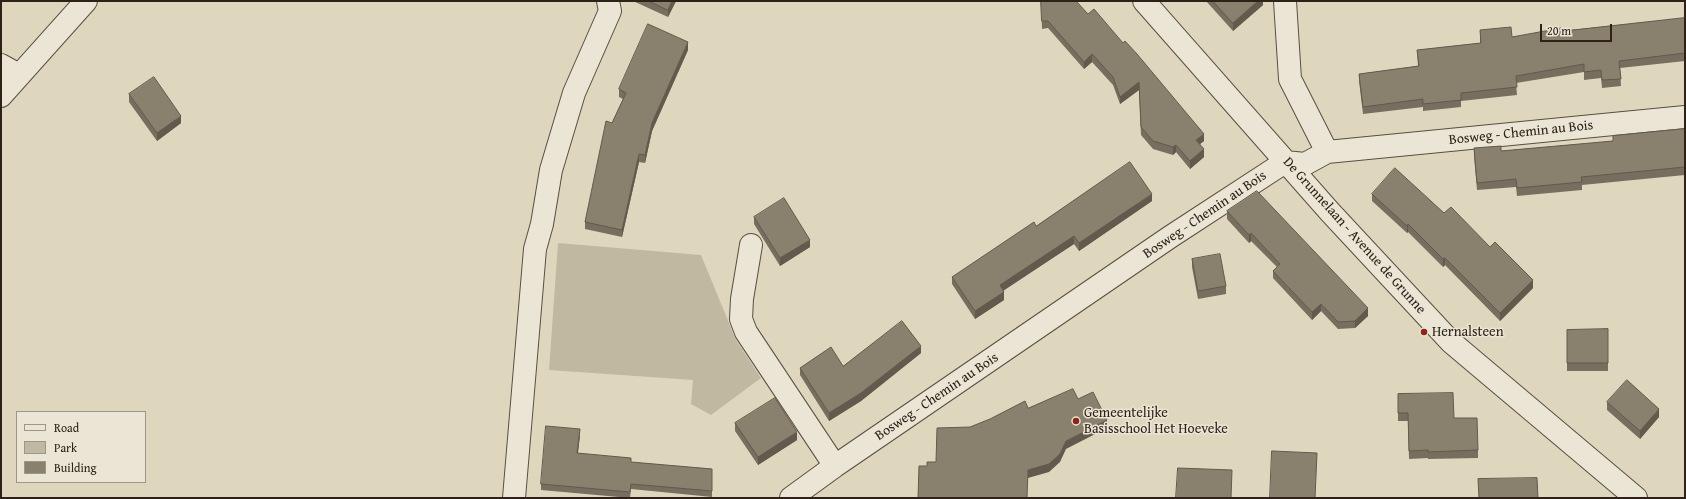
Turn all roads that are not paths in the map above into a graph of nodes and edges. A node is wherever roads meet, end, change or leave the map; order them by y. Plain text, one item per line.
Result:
1 (86, 1) edge
2 (608, 1) edge
3 (1144, 1) edge
4 (1285, 1) edge
5 (10, 70) edge
6 (1, 96) edge
7 (1685, 116) edge
8 (1327, 152) junction
9 (1285, 162) junction
10 (751, 245) dead end
11 (835, 466) junction
12 (514, 498) edge
13 (791, 498) edge
14 (1636, 498) edge

1 - 5 street
2 - 12 street
3 - 9 street, De Grunnelaan - Avenue de Grunne
4 - 8 street
5 - 6 street
7 - 8 street, Bosweg - Chemin au Bois
8 - 9 street, Bosweg - Chemin au Bois
9 - 11 street, Bosweg - Chemin au Bois
9 - 14 street, De Grunnelaan - Avenue de Grunne
10 - 11 street
11 - 13 street, Bosweg - Chemin au Bois

